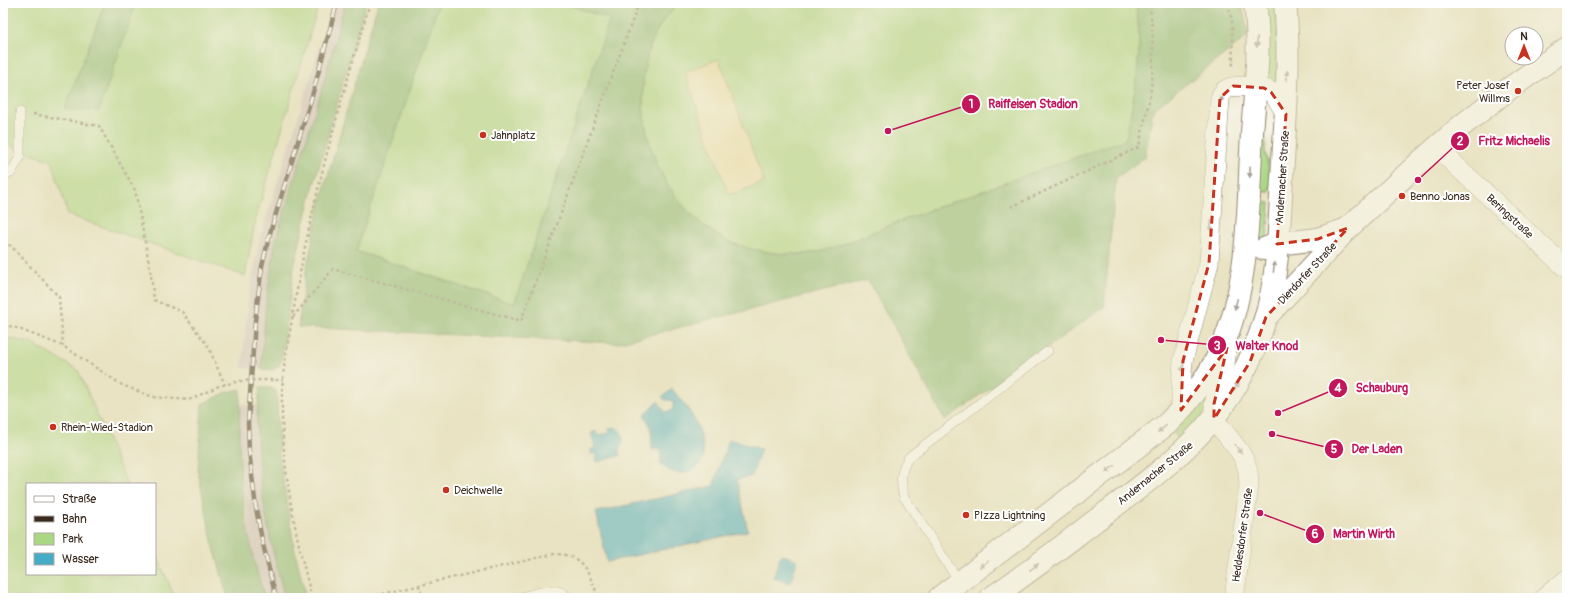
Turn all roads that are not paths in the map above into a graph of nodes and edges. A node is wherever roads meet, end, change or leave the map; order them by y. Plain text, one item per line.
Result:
1 (1255, 3) edge
2 (1286, 3) edge
3 (1567, 48) edge
4 (1255, 88) junction
5 (20, 112) road end
6 (1286, 114) junction
7 (1436, 147) junction
8 (3, 175) edge
9 (1348, 228) junction
10 (1277, 244) junction
11 (1243, 266) junction
12 (1567, 269) edge
13 (1266, 317) junction
14 (1225, 341) junction
15 (1048, 351) dead end
16 (1181, 410) junction
17 (1214, 419) junction
18 (1567, 579) edge
19 (960, 583) junction
20 (998, 595) edge
21 (519, 598) edge
22 (568, 598) edge
23 (940, 598) edge
24 (1234, 598) edge
25 (1544, 598) edge

1 -> 4 street
6 -> 2 street, Andernacher Straße
3 - 7 street, Dierdorfer Straße
4 - 6 street, Andernacher Straße
4 -> 11 street
4 -> 16 street, Andernacher Straße
5 - 8 lane
6 - 10 street, Andernacher Straße
7 - 9 street, Dierdorfer Straße
7 - 12 street, Beringstraße
9 - 10 street, Dierdorfer Straße
9 - 13 street, Dierdorfer Straße
10 - 11 street, Dierdorfer Straße
13 -> 10 street, Andernacher Straße
11 -> 14 street
17 -> 13 street, Andernacher Straße
14 - 16 street
14 - 17 street
15 - 19 lane
16 -> 19 street
20 -> 17 street, Andernacher Straße
17 -> 24 street, Heddesdorfer Straße
18 - 25 street
19 - 23 street
21 - 22 lane

